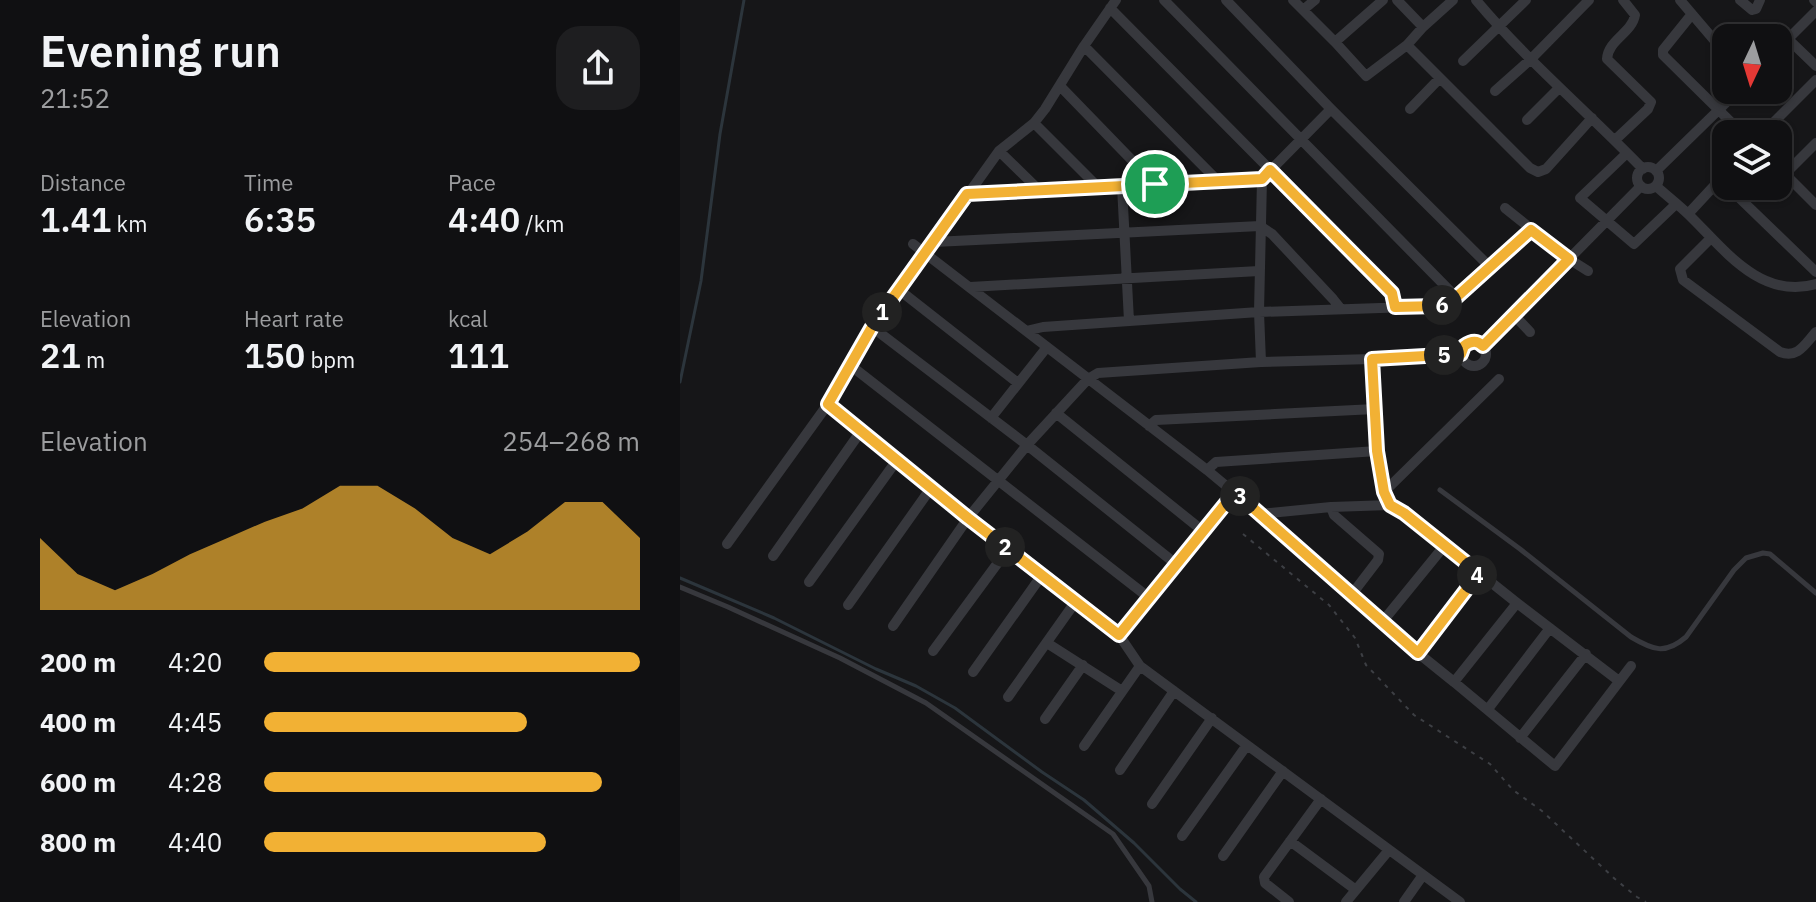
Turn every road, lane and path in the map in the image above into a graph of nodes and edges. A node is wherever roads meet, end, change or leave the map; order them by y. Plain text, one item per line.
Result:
1 (1164, 0) edge
2 (1226, 0) edge
3 (1293, 0) edge
4 (1315, 0) edge
5 (1383, 0) edge
6 (1397, 0) edge
7 (1453, 0) edge
8 (1476, 0) edge
9 (1526, 0) edge
10 (1589, 0) edge
11 (1623, 0) edge
12 (1680, 0) edge
13 (1740, 0) edge
14 (1760, 0) edge
15 (1113, 4) edge
16 (1303, 10) junction
17 (1816, 11) edge
18 (1692, 14) junction
19 (1498, 26) junction
20 (1423, 27) junction
21 (1792, 35) edge
22 (1712, 38) edge
23 (1335, 42) junction
24 (1792, 43) edge
25 (1407, 45) junction
26 (1084, 46) junction
27 (1531, 59) junction
28 (1463, 61) dead end
29 (1816, 66) edge
30 (1440, 78) junction
31 (1816, 80) edge
32 (1060, 86) junction
33 (1559, 88) junction
34 (1495, 91) dead end
35 (1725, 104) edge
36 (1331, 109) junction
37 (1410, 109) dead end
38 (1718, 111) junction
39 (1592, 118) junction
40 (1527, 120) dead end
41 (1728, 120) edge
42 (1776, 120) edge
43 (1034, 123) junction
44 (1301, 138) junction
45 (1615, 140) junction
46 (1816, 143) edge
47 (999, 151) junction
48 (1627, 153) junction
49 (1792, 162) edge
50 (1643, 169) junction
51 (1270, 170) junction
52 (1656, 171) junction
53 (1262, 179) junction
54 (1792, 180) edge
55 (1218, 181) junction
56 (1155, 184) junction
57 (1122, 186) junction
58 (1641, 186) junction
59 (1656, 186) junction
60 (1098, 187) junction
61 (1712, 188) edge
62 (1039, 190) junction
63 (967, 194) junction
64 (1742, 200) edge
65 (1676, 204) junction
66 (1816, 205) edge
67 (1505, 208) dead end
68 (1688, 214) junction
69 (1607, 220) junction
70 (1260, 226) junction
71 (1531, 230) junction
72 (1124, 233) junction
73 (1711, 238) junction
74 (934, 242) junction
75 (913, 244) dead end
76 (926, 254) junction
77 (1569, 259) junction
78 (1490, 267) junction
79 (1259, 271) junction
80 (1588, 271) dead end
81 (1816, 272) edge
82 (1127, 278) junction
83 (1816, 284) edge
84 (970, 287) junction
85 (898, 289) junction
86 (1456, 297) junction
87 (1395, 307) junction
88 (1341, 309) junction
89 (1259, 312) junction
90 (1514, 315) junction
91 (1129, 321) junction
92 (872, 327) junction
93 (1026, 331) junction
94 (1530, 332) dead end
95 (1816, 332) edge
96 (1483, 346) junction
97 (1047, 347) junction
98 (1461, 354) junction
99 (1372, 359) junction
100 (1261, 362) junction
101 (850, 365) junction
102 (1490, 372) junction
103 (1088, 379) junction
104 (1018, 383) junction
105 (828, 404) junction
106 (1375, 409) junction
107 (1056, 413) junction
108 (991, 418) junction
109 (1149, 426) junction
110 (861, 431) junction
111 (1027, 445) junction
112 (1377, 451) junction
113 (897, 460) junction
114 (1207, 470) junction
115 (998, 480) junction
116 (931, 488) junction
117 (1440, 490) dead end
118 (1235, 492) junction
119 (1384, 492) junction
120 (1390, 505) junction
121 (1331, 507) junction
122 (1260, 514) junction
123 (968, 518) junction
124 (1203, 531) junction
125 (1243, 534) dead end
126 (727, 544) dead end
127 (1445, 545) junction
128 (1008, 549) junction
129 (773, 556) dead end
130 (1176, 564) junction
131 (1479, 573) junction
132 (1042, 575) junction
133 (809, 582) dead end
134 (680, 587) edge
135 (1816, 593) edge
136 (1352, 594) junction
137 (1148, 597) junction
138 (1076, 601) junction
139 (1517, 603) junction
140 (848, 605) dead end
141 (1383, 621) junction
142 (893, 626) dead end
143 (1550, 628) junction
144 (1119, 635) junction
145 (1047, 643) junction
146 (933, 651) dead end
147 (1418, 653) junction
148 (1586, 654) junction
149 (1083, 665) junction
150 (1140, 666) junction
151 (1631, 666) dead end
152 (973, 672) dead end
153 (1619, 681) junction
154 (1454, 682) junction
155 (1122, 691) junction
156 (1174, 691) junction
157 (1008, 697) dead end
158 (1488, 709) junction
159 (1212, 718) junction
160 (1045, 719) dead end
161 (1520, 738) junction
162 (1247, 745) junction
163 (1084, 746) dead end
164 (1120, 770) dead end
165 (1283, 771) junction
166 (1321, 799) junction
167 (1152, 804) dead end
168 (1182, 836) dead end
169 (1290, 841) junction
170 (1389, 850) junction
171 (1223, 856) dead end
172 (1423, 875) junction
173 (1356, 890) junction
174 (1152, 902) edge
175 (1289, 902) edge
176 (1346, 902) edge
177 (1404, 902) edge
178 (1460, 902) edge
179 (1646, 902) edge

1 - 44 street
2 - 36 street
3 - 16 street
4 - 16 street
5 - 23 street
6 - 20 street
7 - 20 street
8 - 19 street
9 - 19 street
10 - 27 street
11 - 45 street
12 - 18 street
13 - 14 street
15 - 26 street
15 - 51 street
16 - 23 street
17 - 21 street
18 - 22 street
18 - 38 street
19 - 27 street
19 - 28 street
20 - 25 street
23 - 25 street
24 - 29 street
25 - 30 street
26 - 32 street
26 - 55 street
27 - 33 street
27 - 34 street
30 - 37 street
30 - 39 street
31 - 42 street
32 - 43 street
32 - 56 street
33 - 39 street
33 - 40 street
35 - 38 street
36 - 44 street
36 - 78 street
38 - 41 street
38 - 52 street
39 - 45 street
43 - 47 street
43 - 60 street
44 - 51 street
44 - 86 street
45 - 48 street
46 - 49 street
47 - 62 street
47 - 63 street
48 - 50 street
48 - 69 street
50 - 52 street
50 - 58 street
51 - 53 street
51 - 87 street
52 - 59 street
53 - 55 street
53 - 70 street
54 - 66 street
55 - 56 street
56 - 57 street
57 - 60 street
57 - 72 street
58 - 59 street
58 - 69 street
59 - 65 street
60 - 62 street
61 - 68 street
62 - 63 street
63 - 74 street
64 - 81 street
65 - 68 street
65 - 69 street
67 - 71 street
68 - 73 street
69 - 77 street
70 - 72 street
70 - 79 street
70 - 88 street
71 - 77 street
71 - 78 street
72 - 74 street
72 - 82 street
73 - 83 street
73 - 95 street
74 - 76 street
75 - 76 street
76 - 84 street
76 - 85 street
77 - 80 street
77 - 90 street
78 - 86 street
79 - 82 street
79 - 89 street
82 - 84 street
82 - 91 street
84 - 93 street
85 - 92 street
85 - 104 street
86 - 87 street
87 - 88 street
88 - 89 street
89 - 91 street
89 - 100 street
90 - 94 street
90 - 96 street
91 - 93 street
92 - 101 street
92 - 108 street
93 - 97 street
96 - 98 street
96 - 102 street
97 - 103 street
97 - 104 street
98 - 99 street
98 - 102 street
99 - 100 street
99 - 106 street
100 - 103 street
101 - 105 street
101 - 115 street
102 - 119 street
103 - 107 street
103 - 109 street
104 - 108 street
105 - 110 street
105 - 126 street
106 - 109 street
106 - 112 street
107 - 111 street
107 - 124 street
108 - 111 street
109 - 114 street
110 - 113 street
110 - 129 street
111 - 115 street
111 - 130 street
112 - 114 street
112 - 119 street
113 - 116 street
113 - 133 street
114 - 118 street
115 - 123 street
115 - 137 street
116 - 123 street
116 - 140 street
117 - 135 lane
118 - 122 street
118 - 124 street
119 - 120 street
120 - 121 street
120 - 127 street
121 - 122 street
121 - 136 street
122 - 136 street
123 - 128 street
123 - 142 street
124 - 130 street
125 - 179 path
127 - 131 street
127 - 141 street
128 - 132 street
128 - 146 street
130 - 137 street
131 - 139 street
131 - 147 street
132 - 138 street
132 - 152 street
134 - 174 lane
136 - 141 street
137 - 144 street
138 - 144 street
138 - 145 street
139 - 143 street
139 - 154 street
141 - 147 street
143 - 148 street
143 - 158 street
144 - 150 street
145 - 149 street
145 - 157 street
147 - 154 street
148 - 153 street
148 - 161 street
149 - 155 street
149 - 160 street
150 - 155 street
150 - 156 street
151 - 153 street
153 - 161 street
154 - 158 street
155 - 163 street
156 - 159 street
156 - 164 street
158 - 161 street
159 - 162 street
159 - 167 street
162 - 165 street
162 - 168 street
165 - 166 street
165 - 171 street
166 - 169 street
166 - 170 street
169 - 173 street
169 - 175 street
170 - 172 street
170 - 173 street
172 - 177 street
172 - 178 street
173 - 176 street

